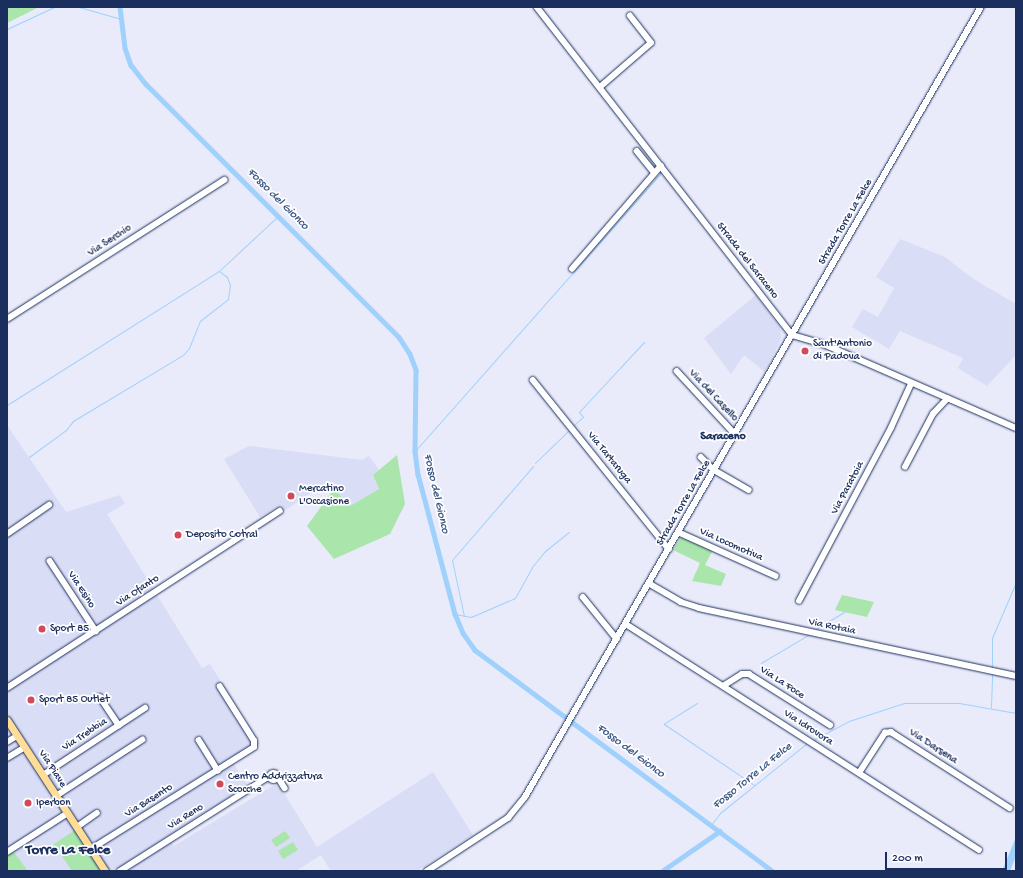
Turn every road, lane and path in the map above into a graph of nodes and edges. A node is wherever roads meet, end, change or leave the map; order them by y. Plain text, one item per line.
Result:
1 (538, 7) edge
2 (981, 7) edge
3 (630, 16) dead end
4 (600, 87) junction
5 (637, 151) dead end
6 (661, 166) junction
7 (655, 173) junction
8 (224, 180) dead end
9 (572, 269) dead end
10 (7, 319) edge
11 (792, 335) junction
12 (677, 371) dead end
13 (533, 380) dead end
14 (911, 384) junction
15 (947, 399) junction
16 (1016, 428) edge
17 (735, 434) junction
18 (702, 457) dead end
19 (905, 467) dead end
20 (714, 470) junction
21 (749, 490) dead end
22 (49, 505) dead end
23 (280, 511) dead end
24 (678, 532) junction
25 (7, 534) edge
26 (669, 549) junction
27 (50, 560) dead end
28 (776, 576) dead end
29 (650, 584) junction
30 (583, 597) dead end
31 (799, 601) dead end
32 (626, 624) junction
33 (96, 631) junction
34 (617, 639) junction
35 (1016, 676) edge
36 (723, 686) junction
37 (220, 687) dead end
38 (7, 688) edge
39 (100, 697) dead end
40 (145, 708) dead end
41 (7, 720) edge
42 (119, 725) junction
43 (830, 725) dead end
44 (17, 736) junction
45 (142, 740) dead end
46 (199, 740) dead end
47 (7, 742) edge
48 (24, 747) junction
49 (7, 758) edge
50 (218, 770) junction
51 (859, 773) junction
52 (43, 775) junction
53 (283, 786) dead end
54 (56, 796) junction
55 (1010, 808) dead end
56 (68, 813) junction
57 (97, 813) dead end
58 (76, 827) junction
59 (91, 849) junction
60 (978, 850) dead end
61 (7, 852) edge
62 (105, 871) edge
63 (120, 871) edge
64 (427, 871) edge

1 - 4 street, Strada del Saraceno
2 - 11 street, Strada Torre La Felce
3 - 4 street
4 - 6 street, Strada del Saraceno
5 - 7 street
6 - 7 street
6 - 11 street, Strada del Saraceno
7 - 9 street
8 - 10 street, Via Serchio
11 - 14 street
11 - 17 street, Strada Torre La Felce
12 - 17 street, Via del Casello
13 - 26 street, Via Tartaruga
14 - 15 street
14 - 31 street, Via Paratoia
15 - 16 street
15 - 19 street
17 - 20 street, Strada Torre La Felce
18 - 20 street
20 - 21 street
20 - 24 street, Strada Torre La Felce
22 - 25 street
23 - 33 street, Via Ofanto
24 - 26 street, Strada Torre La Felce
24 - 28 street, Via Locomotiva
26 - 29 street, Strada Torre La Felce
27 - 33 street, Via Esino
29 - 32 street, Strada Torre La Felce
29 - 35 street, Via Rotaia
30 - 34 street
32 - 34 street, Strada Torre La Felce
32 - 36 street, Via Idrovora
33 - 38 street, Via Ofanto
34 - 64 street, Strada Torre La Felce
36 - 43 street, Via La Foce
36 - 51 street, Via Idrovora
37 - 50 street, Via Basento
39 - 42 street, Via Trebbia
40 - 42 street, Via Trebbia
41 - 44 main road, Via Piave
42 - 52 street, Via Trebbia
44 - 47 street
44 - 48 main road, Via Piave
45 - 54 street
46 - 50 street
48 - 49 street
48 - 52 main road, Via Piave
50 - 59 street, Via Basento
51 - 55 street, Via Darsena
51 - 60 street, Via Idrovora
52 - 54 main road, Via Piave
53 - 63 street, Via Reno
54 - 56 main road, Via Piave
56 - 58 main road, Via Piave
56 - 61 street
57 - 58 street
58 - 59 main road, Via Piave
59 - 62 main road, Via Piave

